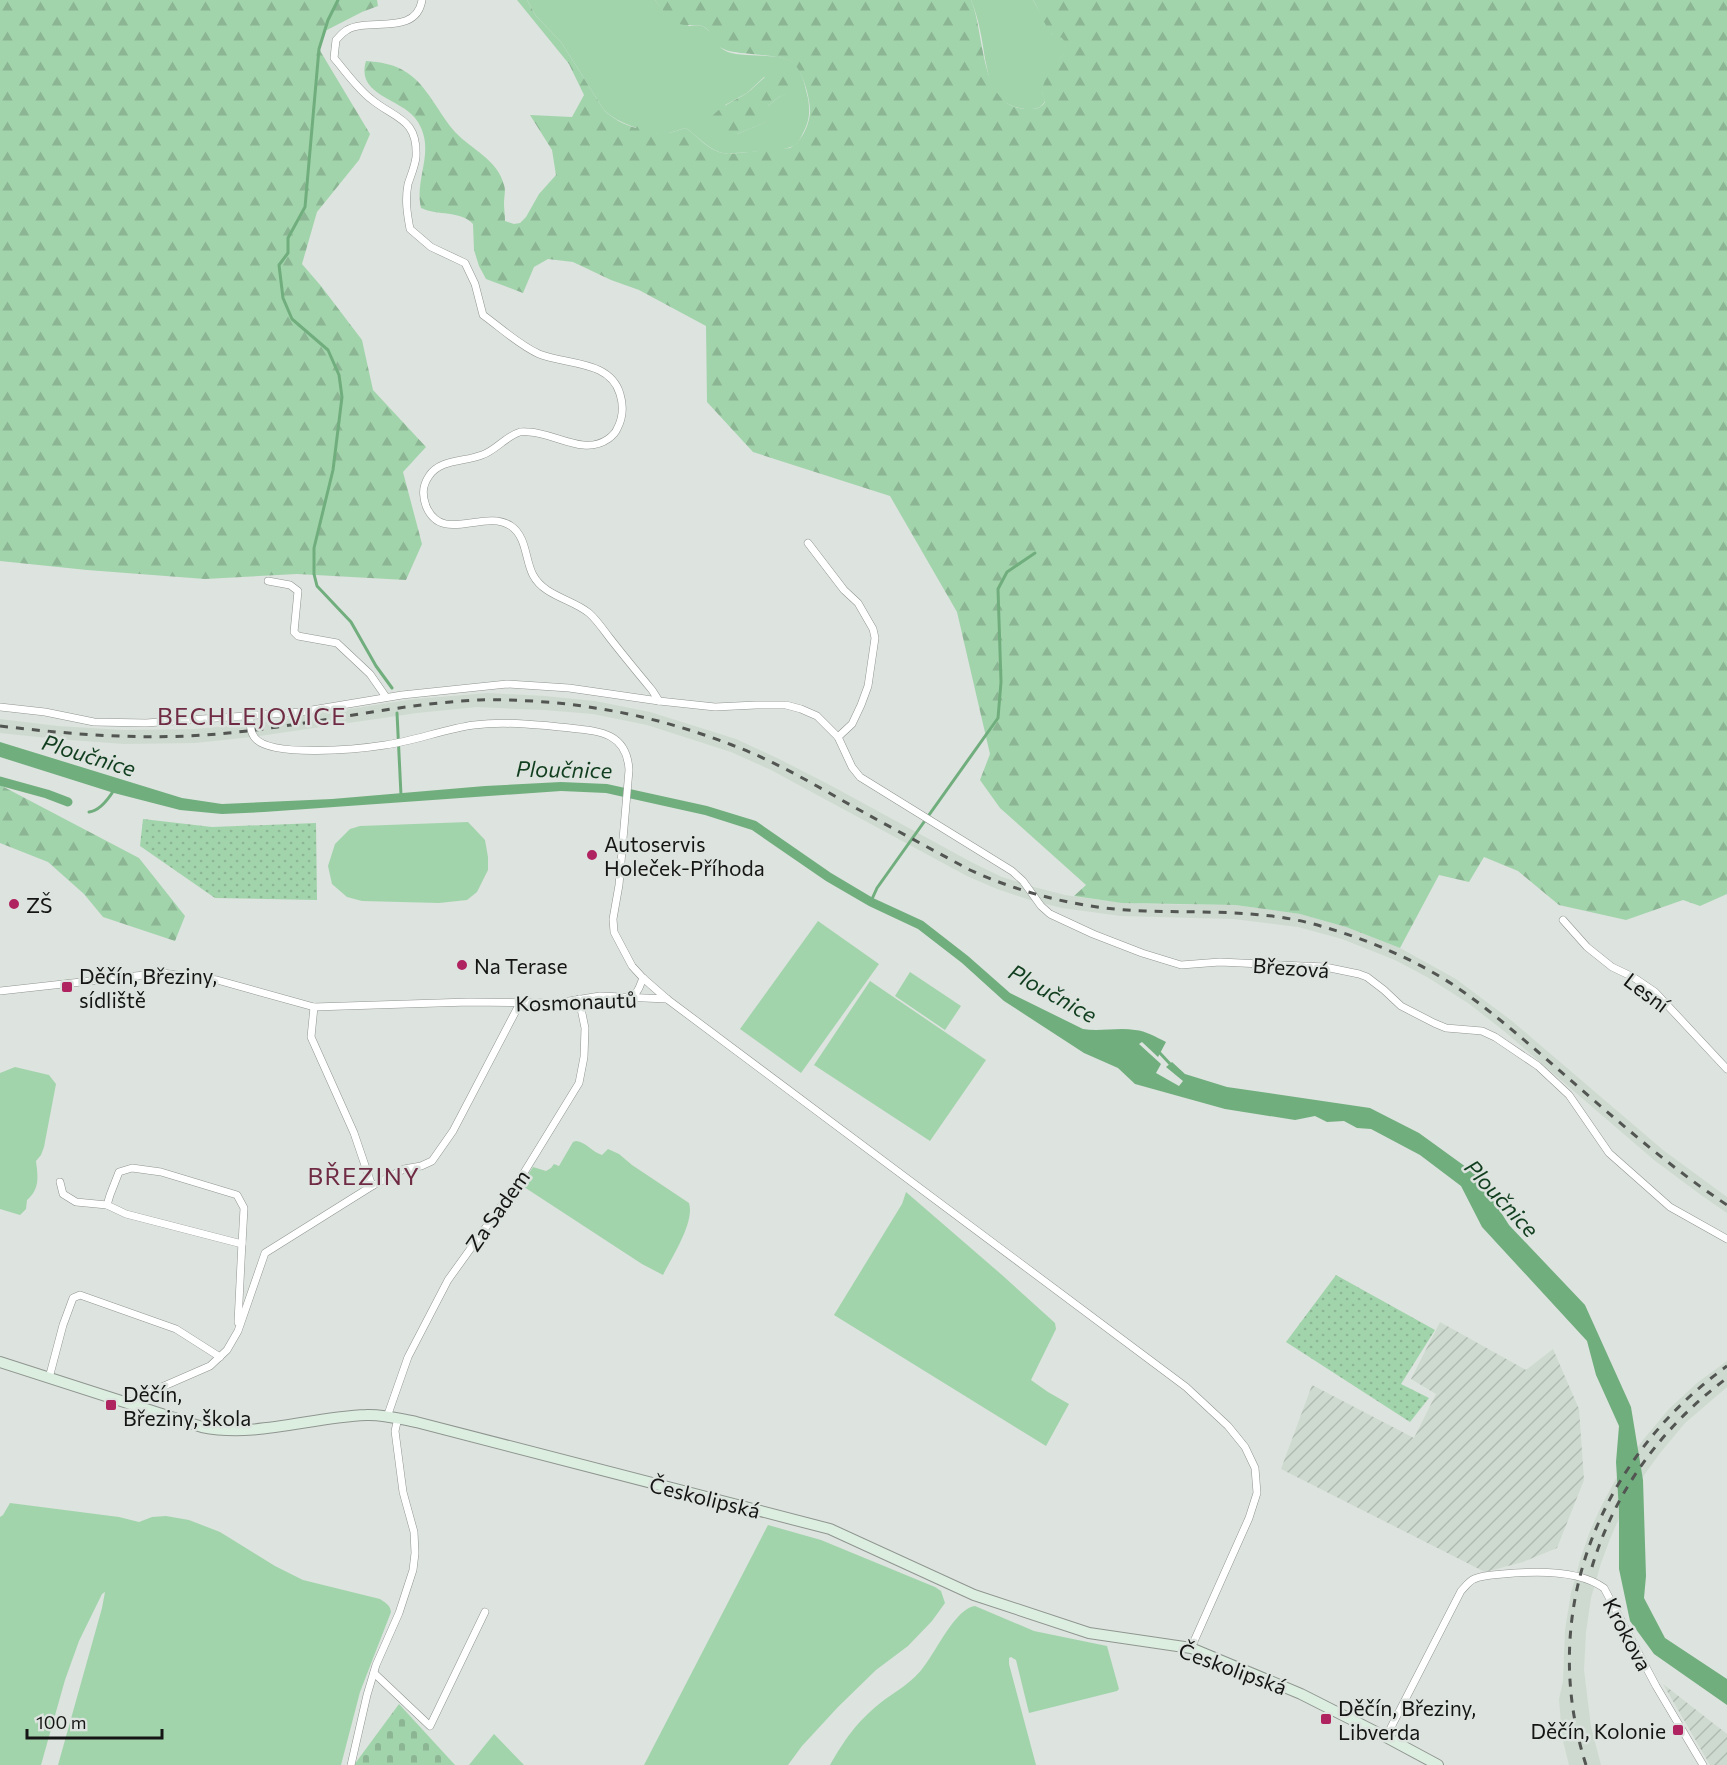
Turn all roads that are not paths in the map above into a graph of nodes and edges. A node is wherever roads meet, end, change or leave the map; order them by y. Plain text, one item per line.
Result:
1 (422, 0) edge
2 (808, 543) dead end
3 (268, 580) dead end
4 (386, 697) junction
5 (658, 701) junction
6 (0, 707) edge
7 (250, 716) junction
8 (838, 737) junction
9 (1563, 920) dead end
10 (643, 978) junction
11 (0, 991) edge
12 (633, 998) junction
13 (579, 999) junction
14 (667, 999) junction
15 (520, 1003) junction
16 (314, 1007) junction
17 (1727, 1069) edge
18 (60, 1182) dead end
19 (372, 1186) junction
20 (107, 1205) junction
21 (1727, 1239) edge
22 (242, 1242) junction
23 (238, 1331) junction
24 (220, 1357) junction
25 (0, 1362) edge
26 (49, 1378) junction
27 (134, 1405) junction
28 (393, 1418) junction
29 (485, 1612) dead end
30 (1191, 1648) junction
31 (374, 1673) junction
32 (1386, 1737) junction
33 (351, 1765) edge
34 (1438, 1765) edge
35 (1703, 1765) edge

1 - 5 street
2 - 8 street
3 - 4 street
4 - 5 street
4 - 7 street
5 - 8 street
6 - 7 street
7 - 10 street
8 - 21 street, Březová
9 - 17 street, Lesní
10 - 12 street
10 - 14 street
11 - 16 street, Kosmonautů
12 - 13 street, Kosmonautů
12 - 14 street, Kosmonautů
13 - 15 street, Kosmonautů
13 - 28 street, Za Sadem
14 - 30 street, Kosmonautů
15 - 16 street, Kosmonautů
15 - 19 street
16 - 19 street
18 - 20 street
19 - 23 street
20 - 22 street
20 - 22 street
22 - 23 street
23 - 24 street
24 - 26 street
24 - 27 street
25 - 26 main road, Českolipská
26 - 27 main road, Českolipská
27 - 28 main road, Českolipská
28 - 30 main road, Českolipská
28 - 31 street, Za Sadem
29 - 31 street
30 - 32 main road, Českolipská
31 - 33 street, Za Sadem
32 - 34 main road, Českolipská
32 - 35 street, Krokova

